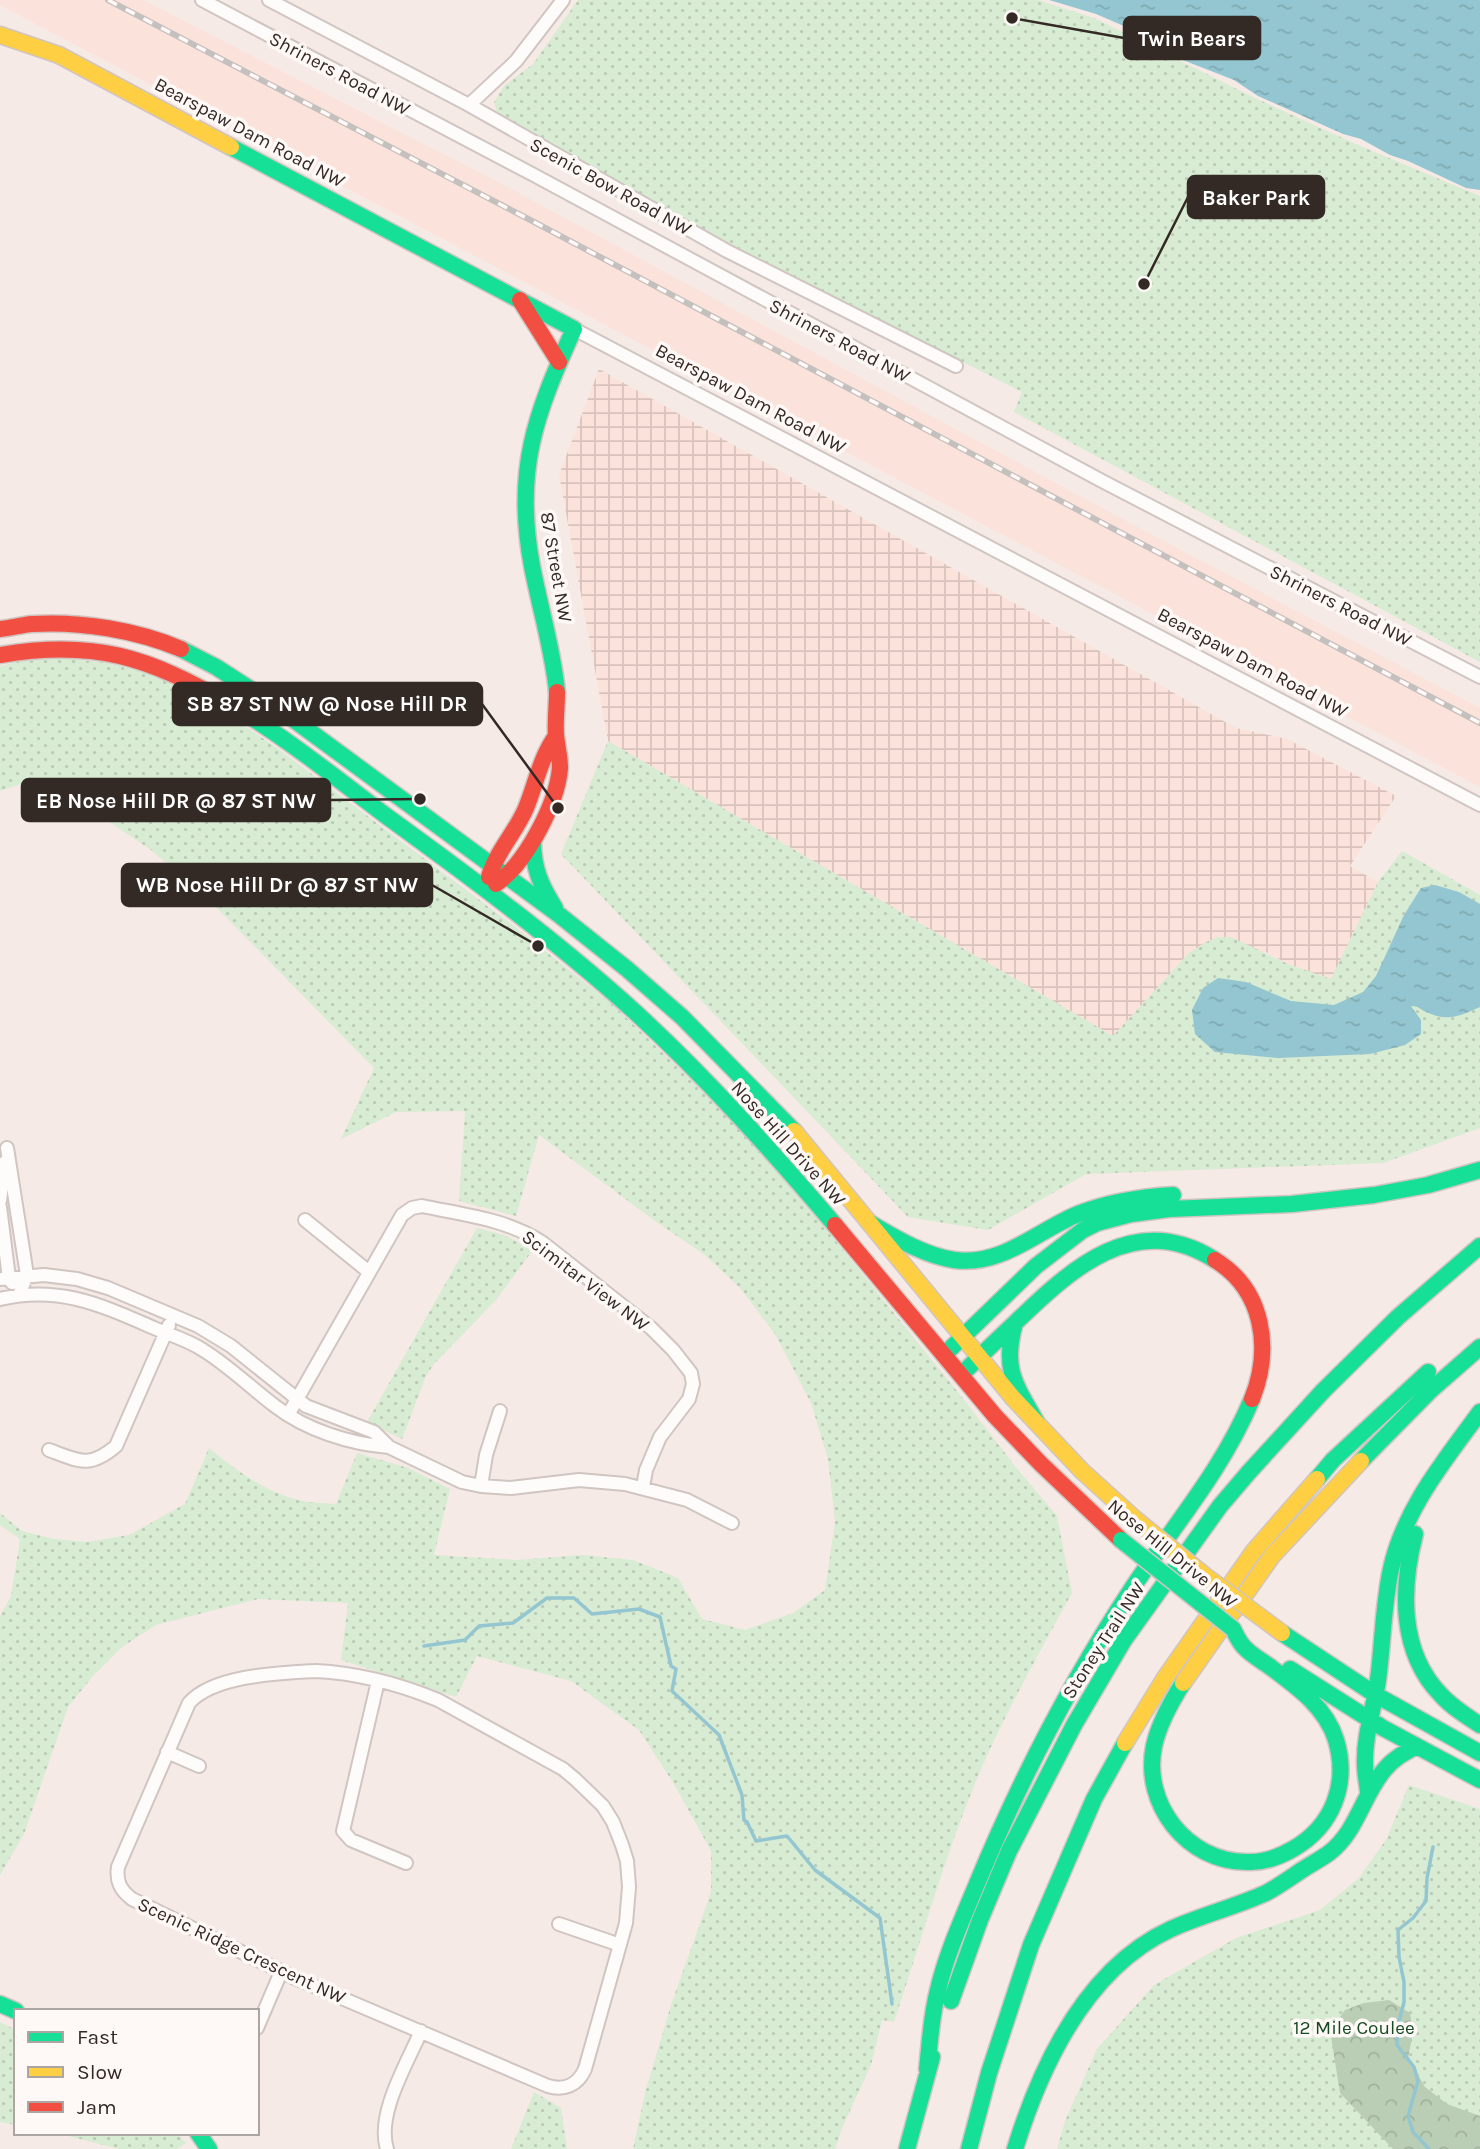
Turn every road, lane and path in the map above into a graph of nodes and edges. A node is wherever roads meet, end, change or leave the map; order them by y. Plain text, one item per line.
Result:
1 (202, 0) edge
2 (269, 0) edge
3 (563, 0) edge
4 (0, 35) edge
5 (469, 105) junction
6 (520, 299) junction
7 (574, 329) junction
8 (559, 362) junction
9 (956, 366) dead end
10 (0, 629) edge
11 (0, 656) edge
12 (1480, 677) edge
13 (556, 736) junction
14 (1480, 805) edge
15 (533, 842) junction
16 (492, 866) junction
17 (507, 877) junction
18 (486, 890) junction
19 (558, 914) junction
20 (1480, 1170) edge
21 (0, 1201) edge
22 (1266, 1205) junction
23 (0, 1207) edge
24 (305, 1220) dead end
25 (870, 1223) junction
26 (1480, 1246) edge
27 (369, 1272) junction
28 (27, 1276) junction
29 (4, 1279) edge
30 (19, 1295) junction
31 (0, 1299) edge
32 (173, 1315) junction
33 (1015, 1323) junction
34 (1480, 1331) edge
35 (166, 1333) junction
36 (963, 1336) junction
37 (1480, 1347) edge
38 (944, 1355) junction
39 (979, 1357) junction
40 (961, 1375) junction
41 (296, 1400) junction
42 (500, 1411) dead end
43 (1480, 1412) edge
44 (288, 1415) junction
45 (1037, 1423) junction
46 (389, 1447) junction
47 (49, 1450) dead end
48 (1437, 1472) junction
49 (481, 1486) junction
50 (643, 1487) junction
51 (732, 1523) dead end
52 (1264, 1656) junction
53 (378, 1681) junction
54 (1376, 1695) junction
55 (1370, 1721) junction
56 (1480, 1725) edge
57 (1415, 1748) junction
58 (167, 1752) junction
59 (1480, 1753) edge
60 (199, 1766) dead end
61 (1480, 1780) edge
62 (1368, 1791) junction
63 (406, 1863) dead end
64 (559, 1924) dead end
65 (620, 1945) junction
66 (281, 1972) junction
67 (259, 2023) edge
68 (421, 2031) junction
69 (928, 2069) junction
70 (387, 2149) edge
71 (907, 2149) edge
72 (969, 2149) edge
73 (1015, 2149) edge

1 - 12 street, Shriners Road NW
2 - 5 street, Scenic Bow Road NW
3 - 5 street
4 - 6 main road, Bearspaw Dam Road NW
5 - 9 street, Scenic Bow Road NW
6 - 7 main road, Bearspaw Dam Road NW
6 - 8 main road
7 - 8 main road, 87 Street NW
7 - 14 street, Bearspaw Dam Road NW
8 - 13 main road, 87 Street NW
10 - 16 main road, Nose Hill Drive NW
11 - 18 main road, Nose Hill Drive NW
13 - 15 main road, 87 Street NW
13 - 16 main road, 87 Street NW
15 - 17 main road, 87 Street NW
15 - 19 main road
16 - 17 main road, Nose Hill Drive NW
16 - 18 main road, 87 Street NW
17 - 18 main road, 87 Street NW
17 - 19 main road, Nose Hill Drive NW
18 - 38 main road, Nose Hill Drive NW
19 - 25 main road, Nose Hill Drive NW
20 - 22 main road
21 - 28 street
22 - 25 main road
22 - 36 main road
23 - 29 street
24 - 27 street
25 - 36 main road, Nose Hill Drive NW
26 - 69 main road, Stoney Trail NW
27 - 41 street, Scimitar View NW
27 - 50 street, Scimitar View NW
28 - 29 street
28 - 30 street
28 - 32 street
29 - 30 street
30 - 31 street
30 - 35 street
32 - 35 street
32 - 41 street
33 - 39 main road
33 - 45 main road
33 - 69 main road
34 - 72 main road
35 - 44 street
35 - 47 street
36 - 38 main road
36 - 39 main road, Nose Hill Drive NW
37 - 52 main road
38 - 40 main road, Nose Hill Drive NW
39 - 40 main road
39 - 45 main road, Nose Hill Drive NW
40 - 52 main road, Nose Hill Drive NW, bridge
41 - 44 street, Scimitar View NW
41 - 46 street
42 - 49 street
43 - 48 main road
44 - 46 street
45 - 54 main road, Nose Hill Drive NW, bridge
46 - 49 street
48 - 54 main road
48 - 56 main road
49 - 50 street
50 - 51 street
52 - 55 main road
53 - 58 street, Scenic Ridge Crescent NW
53 - 63 street
53 - 65 street, Scenic Ridge Crescent NW
54 - 55 main road
54 - 59 main road, Nose Hill Drive NW
55 - 57 main road
55 - 62 main road
57 - 61 main road
57 - 62 main road
58 - 60 street
58 - 66 street, Scenic Ridge Crescent NW
62 - 73 main road
64 - 65 street
65 - 68 street, Scenic Ridge Crescent NW
66 - 67 street
66 - 68 street, Scenic Ridge Crescent NW
68 - 70 street
69 - 71 main road, Stoney Trail NW

